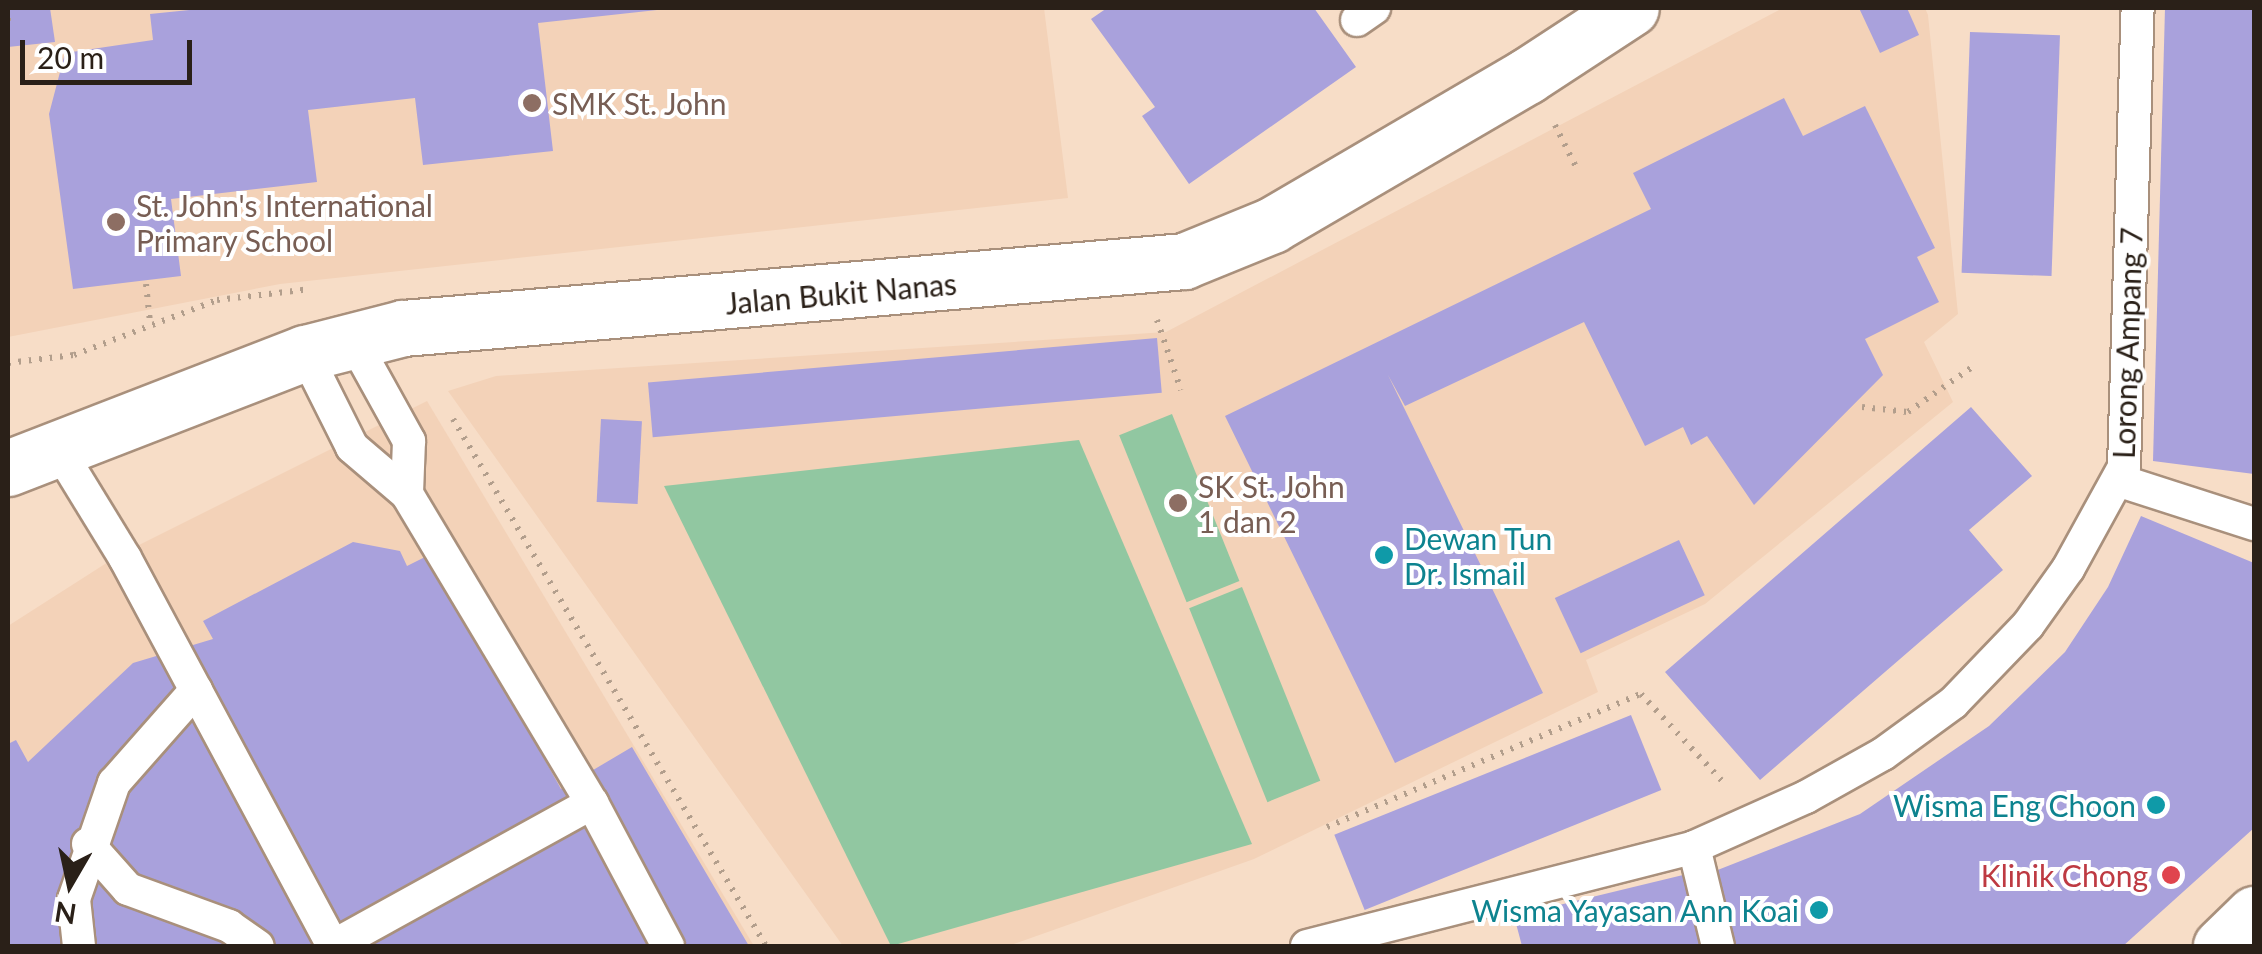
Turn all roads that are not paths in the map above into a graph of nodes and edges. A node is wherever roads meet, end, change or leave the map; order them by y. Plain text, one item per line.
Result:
1 (1631, 8) edge
2 (2138, 8) edge
3 (328, 346) junction
4 (57, 447) junction
5 (8, 468) edge
6 (2120, 480) junction
7 (407, 494) junction
8 (2254, 524) edge
9 (196, 690) junction
10 (592, 803) junction
11 (88, 844) junction
12 (1694, 846) junction
13 (2254, 914) edge
14 (1366, 939) edge
15 (80, 946) edge
16 (258, 946) edge
17 (668, 946) edge
18 (1307, 946) edge
19 (1718, 946) edge
20 (2222, 946) edge

1 - 3 street, Jalan Bukit Nanas
2 - 6 lane, Lorong Ampang 7
3 - 4 street, Jalan Bukit Nanas
3 - 7 lane
3 - 7 lane
4 - 5 street, Jalan Bukit Nanas
4 - 9 lane
6 - 8 lane
6 - 12 lane, Lorong Ampang 7
7 - 10 lane
9 - 10 lane
9 - 11 lane
10 - 17 lane
11 - 15 lane
11 - 16 lane
12 - 14 lane, Lorong Ampang 7
12 - 19 lane
13 - 20 street
14 - 18 lane, Lorong Ampang 7

